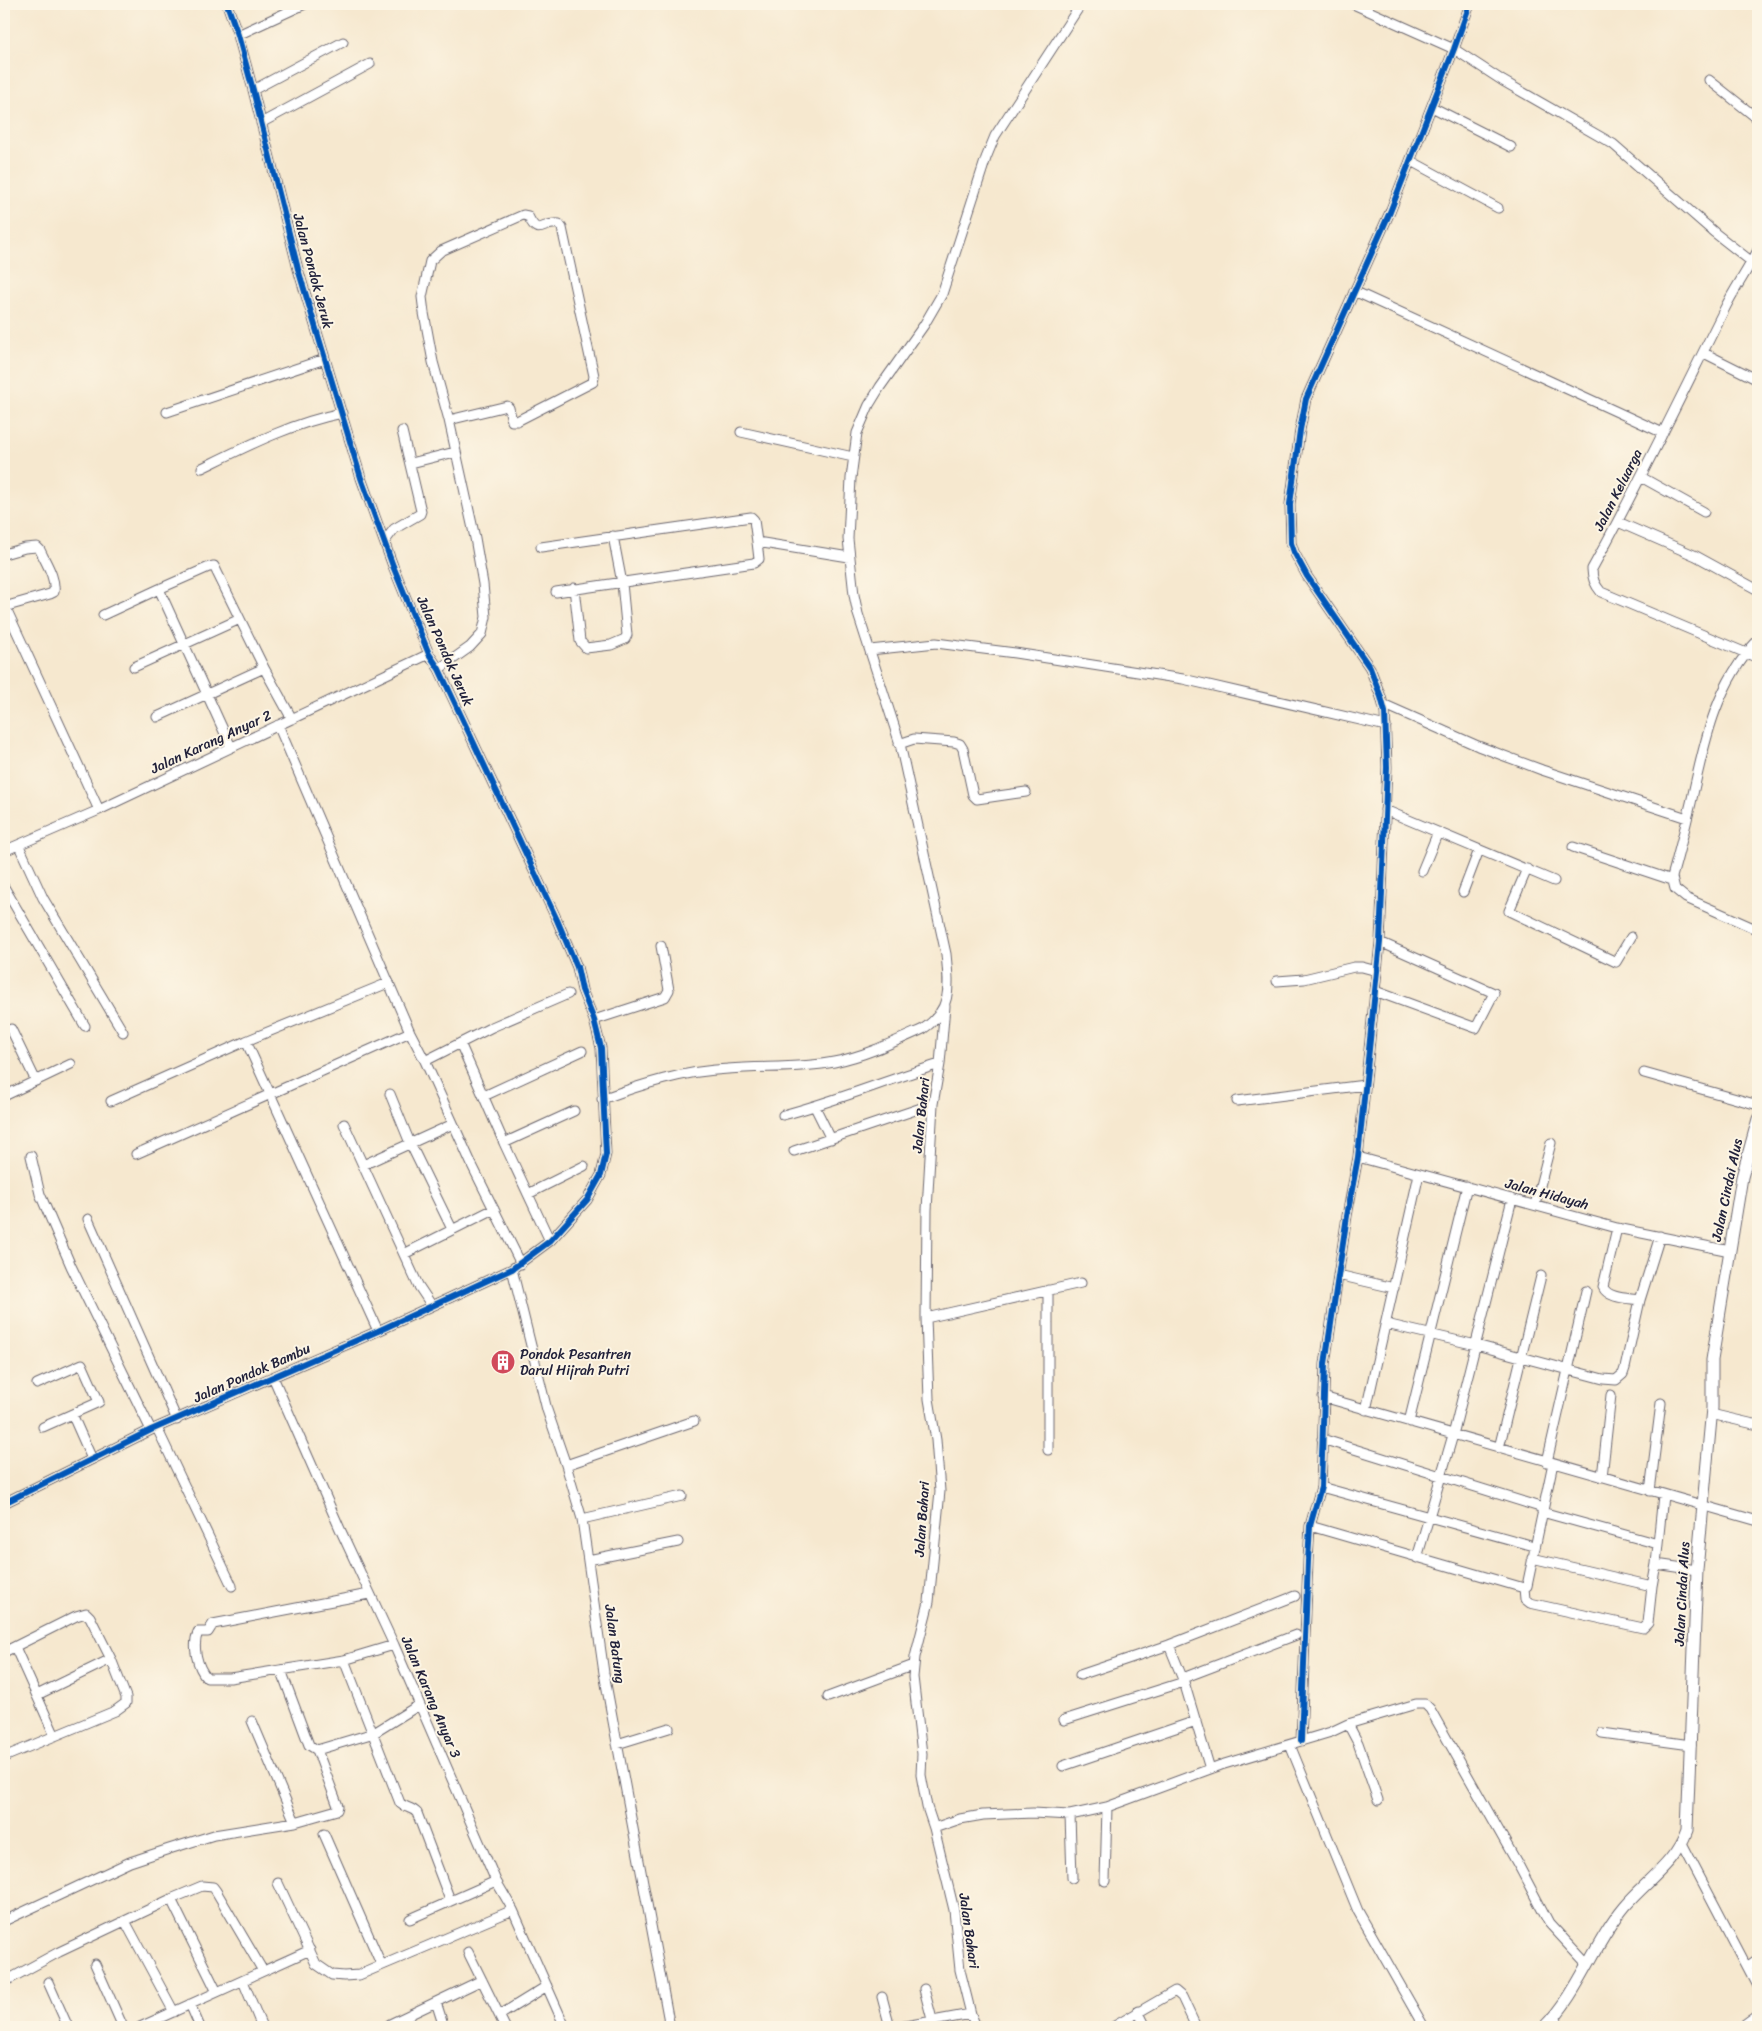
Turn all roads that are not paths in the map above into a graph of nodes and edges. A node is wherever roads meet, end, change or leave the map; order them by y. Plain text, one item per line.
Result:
1 (226, 4) edge
2 (305, 4) edge
3 (1081, 4) edge
4 (1353, 4) edge
5 (1470, 4) edge
6 (238, 35) junction
7 (343, 42) dead end
8 (1454, 50) junction
9 (370, 64) dead end
10 (1709, 80) dead end
11 (253, 90) junction
12 (1432, 106) junction
13 (1758, 119) edge
14 (261, 123) junction
15 (1511, 147) dead end
16 (1411, 161) junction
17 (1498, 208) dead end
18 (1758, 250) edge
19 (1752, 262) junction
20 (1354, 291) junction
21 (1704, 353) junction
22 (325, 359) junction
23 (1758, 380) edge
24 (167, 412) dead end
25 (342, 413) junction
26 (449, 420) junction
27 (402, 431) dead end
28 (741, 432) dead end
29 (1663, 433) junction
30 (456, 452) junction
31 (853, 457) junction
32 (411, 463) junction
33 (202, 468) dead end
34 (1641, 477) junction
35 (1704, 512) dead end
36 (1618, 522) junction
37 (613, 536) junction
38 (385, 540) junction
39 (757, 542) junction
40 (541, 547) dead end
41 (4, 554) edge
42 (849, 556) junction
43 (622, 583) junction
44 (574, 588) junction
45 (159, 589) junction
46 (1758, 590) edge
47 (556, 592) dead end
48 (4, 606) edge
49 (102, 615) dead end
50 (240, 619) junction
51 (1758, 640) edge
52 (184, 644) junction
53 (870, 650) junction
54 (1746, 653) junction
55 (429, 654) junction
56 (1758, 658) edge
57 (134, 667) dead end
58 (264, 668) junction
59 (439, 669) junction
60 (207, 694) junction
61 (1383, 704) junction
62 (157, 716) dead end
63 (292, 718) junction
64 (278, 726) junction
65 (1386, 726) junction
66 (900, 744) junction
67 (231, 747) junction
68 (1026, 792) dead end
69 (99, 810) junction
70 (1385, 810) junction
71 (1687, 818) junction
72 (1438, 832) junction
73 (19, 846) junction
74 (1573, 847) dead end
75 (1479, 850) junction
76 (4, 851) edge
77 (1527, 869) junction
78 (1422, 871) dead end
79 (1672, 880) junction
80 (1554, 881) dead end
81 (4, 887) edge
82 (1463, 892) dead end
83 (1758, 930) edge
84 (1631, 936) dead end
85 (1380, 942) junction
86 (661, 946) dead end
87 (1377, 971) junction
88 (1277, 981) dead end
89 (388, 983) junction
90 (1375, 991) junction
91 (568, 994) dead end
92 (945, 1006) junction
93 (594, 1020) junction
94 (85, 1026) dead end
95 (12, 1029) dead end
96 (123, 1032) dead end
97 (410, 1032) junction
98 (246, 1041) junction
99 (460, 1043) junction
100 (582, 1051) dead end
101 (425, 1061) junction
102 (72, 1064) dead end
103 (940, 1064) junction
104 (1644, 1073) dead end
105 (36, 1081) junction
106 (1365, 1085) junction
107 (269, 1094) junction
108 (390, 1094) dead end
109 (4, 1096) edge
110 (484, 1096) junction
111 (602, 1099) junction
112 (111, 1101) dead end
113 (1236, 1101) dead end
114 (933, 1104) junction
115 (1758, 1105) edge
116 (815, 1107) junction
117 (574, 1111) dead end
118 (783, 1115) dead end
119 (1758, 1119) edge
120 (344, 1124) dead end
121 (453, 1124) junction
122 (831, 1139) junction
123 (410, 1143) junction
124 (504, 1143) junction
125 (1551, 1143) dead end
126 (794, 1151) dead end
127 (136, 1154) dead end
128 (31, 1156) dead end
129 (1358, 1157) junction
130 (363, 1165) junction
131 (584, 1166) dead end
132 (1419, 1174) junction
133 (1467, 1186) junction
134 (528, 1194) junction
135 (1512, 1199) junction
136 (1535, 1205) junction
137 (494, 1209) junction
138 (88, 1218) dead end
139 (1617, 1228) junction
140 (452, 1229) junction
141 (1660, 1236) junction
142 (550, 1241) junction
143 (1730, 1251) junction
144 (404, 1254) junction
145 (521, 1264) junction
146 (512, 1269) junction
147 (1338, 1275) junction
148 (1541, 1276) dead end
149 (1082, 1283) dead end
150 (1394, 1288) junction
151 (1048, 1290) junction
152 (1586, 1291) dead end
153 (1640, 1300) junction
154 (432, 1306) junction
155 (926, 1318) junction
156 (1386, 1324) junction
157 (378, 1331) junction
158 (1431, 1334) junction
159 (1476, 1345) junction
160 (1522, 1357) junction
161 (1568, 1369) junction
162 (273, 1376) junction
163 (37, 1384) dead end
164 (1611, 1395) dead end
165 (1323, 1397) junction
166 (1661, 1404) dead end
167 (1366, 1410) junction
168 (72, 1414) junction
169 (1711, 1414) junction
170 (177, 1420) junction
171 (694, 1421) dead end
172 (1409, 1422) junction
173 (1758, 1425) edge
174 (43, 1427) dead end
175 (154, 1429) junction
176 (1453, 1435) junction
177 (1322, 1440) junction
178 (1500, 1448) junction
179 (1048, 1450) dead end
180 (92, 1459) junction
181 (1550, 1462) junction
182 (566, 1464) junction
183 (1440, 1477) junction
184 (1602, 1477) junction
185 (1321, 1487) junction
186 (1650, 1491) junction
187 (1663, 1495) junction
188 (682, 1496) dead end
189 (4, 1503) edge
190 (1703, 1506) junction
191 (1543, 1510) junction
192 (1429, 1517) junction
193 (582, 1519) junction
194 (1758, 1521) edge
195 (1310, 1526) junction
196 (678, 1542) dead end
197 (1658, 1544) junction
198 (1534, 1546) junction
199 (1416, 1558) junction
200 (1532, 1558) junction
201 (588, 1560) junction
202 (1656, 1564) junction
203 (1697, 1570) junction
204 (232, 1586) dead end
205 (1652, 1586) junction
206 (1524, 1588) junction
207 (369, 1594) junction
208 (1295, 1596) dead end
209 (1296, 1635) dead end
210 (394, 1645) junction
211 (1168, 1645) junction
212 (15, 1647) junction
213 (4, 1652) edge
214 (111, 1659) junction
215 (344, 1660) junction
216 (914, 1665) junction
217 (281, 1670) junction
218 (1080, 1675) dead end
219 (1184, 1680) junction
220 (37, 1695) junction
221 (828, 1697) dead end
222 (419, 1705) junction
223 (1064, 1720) dead end
224 (252, 1721) dead end
225 (1196, 1721) junction
226 (1348, 1724) junction
227 (669, 1728) dead end
228 (374, 1733) junction
229 (1602, 1733) dead end
230 (55, 1736) junction
231 (1301, 1741) junction
232 (617, 1744) junction
233 (1290, 1744) junction
234 (1691, 1745) junction
235 (317, 1750) junction
236 (4, 1757) edge
237 (1063, 1766) dead end
238 (1210, 1769) junction
239 (1378, 1800) dead end
240 (1107, 1807) junction
241 (1070, 1815) junction
242 (294, 1822) junction
243 (934, 1828) junction
244 (324, 1834) dead end
245 (1683, 1844) junction
246 (1072, 1878) dead end
247 (496, 1881) junction
248 (1105, 1881) dead end
249 (278, 1883) dead end
250 (171, 1899) junction
251 (450, 1900) junction
252 (513, 1910) junction
253 (410, 1919) dead end
254 (125, 1921) junction
255 (4, 1922) edge
256 (310, 1950) junction
257 (468, 1952) dead end
258 (1758, 1958) edge
259 (95, 1964) dead end
260 (381, 1964) junction
261 (1587, 1964) junction
262 (1747, 1966) junction
263 (263, 1971) junction
264 (482, 1980) junction
265 (4, 1982) edge
266 (48, 1982) dead end
267 (243, 1982) junction
268 (547, 1986) junction
269 (1758, 1988) edge
270 (924, 1989) dead end
271 (217, 1992) junction
272 (882, 1997) dead end
273 (436, 2002) junction
274 (190, 2004) junction
275 (1138, 2011) junction
276 (174, 2012) junction
277 (971, 2014) junction
278 (500, 2015) junction
279 (1758, 2016) edge
280 (1558, 2022) edge
281 (390, 2024) dead end
282 (933, 2024) edge
283 (68, 2027) edge
284 (123, 2027) edge
285 (140, 2027) edge
286 (200, 2027) edge
287 (262, 2027) edge
288 (444, 2027) edge
289 (505, 2027) edge
290 (565, 2027) edge
291 (670, 2027) edge
292 (890, 2027) edge
293 (900, 2027) edge
294 (976, 2027) edge
295 (1112, 2027) edge
296 (1146, 2027) edge
297 (1196, 2027) edge
298 (1424, 2027) edge
299 (1545, 2027) edge
300 (1743, 2027) edge

1 - 6 street, Jalan Pondok Jeruk
2 - 6 street
3 - 31 street, Jalan Bahari
4 - 8 street
5 - 8 street
6 - 11 street, Jalan Pondok Jeruk
7 - 11 street
8 - 12 street
8 - 19 street
9 - 14 street
10 - 13 street
11 - 14 street, Jalan Pondok Jeruk
12 - 15 street
12 - 16 street
14 - 22 street, Jalan Pondok Jeruk
16 - 17 street
16 - 20 street
18 - 19 street, Jalan Keluarga
19 - 21 street, Jalan Keluarga
20 - 29 street
20 - 61 street
21 - 23 street
21 - 29 street, Jalan Keluarga
22 - 24 street
22 - 25 street, Jalan Pondok Jeruk
25 - 33 street
25 - 38 street, Jalan Pondok Jeruk
26 - 26 street
26 - 30 street
27 - 32 street
28 - 31 street
29 - 34 street, Jalan Keluarga
30 - 32 street
30 - 59 street
31 - 42 street, Jalan Bahari
32 - 38 street
34 - 35 street
34 - 36 street, Jalan Keluarga
36 - 46 street
36 - 54 street, Jalan Keluarga
37 - 39 street
37 - 40 street
37 - 43 street
38 - 55 street, Jalan Pondok Jeruk
39 - 42 street
39 - 43 street
41 - 48 street
42 - 53 street, Jalan Bahari
43 - 44 street
43 - 44 street
44 - 47 street
45 - 49 street
45 - 50 street
45 - 52 street
48 - 69 street
50 - 52 street
50 - 58 street
51 - 54 street
52 - 57 street
52 - 60 street
53 - 65 street
53 - 66 street, Jalan Bahari
54 - 56 street, Jalan Keluarga
54 - 71 street
55 - 59 street, Jalan Pondok Jeruk
55 - 63 street, Jalan Karang Anyar 2
58 - 60 street
58 - 63 street
59 - 93 street, Jalan Pondok Jeruk
60 - 62 street
60 - 67 street
61 - 65 street
61 - 71 street
63 - 64 street, Jalan Karang Anyar 2
64 - 67 street, Jalan Karang Anyar 2
64 - 89 street
65 - 70 street
66 - 68 street
66 - 92 street, Jalan Bahari
67 - 69 street, Jalan Karang Anyar 2
69 - 73 street, Jalan Karang Anyar 2
70 - 72 street
70 - 85 street
71 - 79 street
72 - 75 street
72 - 78 street
73 - 76 street, Jalan Karang Anyar 2
73 - 96 street
74 - 79 street
75 - 77 street
75 - 82 street
77 - 80 street
77 - 84 street
79 - 83 street
81 - 94 street
85 - 87 street
85 - 90 street
86 - 93 street
87 - 88 street
87 - 90 street
89 - 97 street
89 - 98 street
90 - 106 street
91 - 99 street
92 - 103 street, Jalan Bahari
92 - 111 street
93 - 111 street, Jalan Pondok Jeruk
95 - 105 street
97 - 101 street
97 - 107 street
98 - 107 street
98 - 112 street
99 - 101 street
99 - 110 street
100 - 110 street
101 - 121 street
102 - 105 street
103 - 114 street, Jalan Bahari
103 - 116 street
104 - 115 street
105 - 109 street
106 - 113 street
106 - 129 street
107 - 127 street
107 - 157 street
108 - 123 street
110 - 124 street
111 - 142 street, Jalan Pondok Jeruk
114 - 122 street
114 - 155 street, Jalan Bahari
116 - 118 street
116 - 122 street
117 - 124 street
119 - 143 street, Jalan Cindai Alus
120 - 130 street
121 - 123 street
121 - 137 street
122 - 126 street
123 - 130 street
123 - 140 street
124 - 134 street
125 - 136 street
128 - 175 street
129 - 132 street, Jalan Hidayah
129 - 147 street
130 - 144 street
131 - 134 street
132 - 133 street, Jalan Hidayah
132 - 150 street
133 - 135 street, Jalan Hidayah
133 - 158 street
134 - 142 street
135 - 136 street, Jalan Hidayah
135 - 159 street
136 - 139 street, Jalan Hidayah
137 - 140 street
137 - 145 street
138 - 170 street
139 - 141 street, Jalan Hidayah
139 - 153 street
140 - 144 street
141 - 143 street, Jalan Hidayah
141 - 153 street
142 - 145 street, Jalan Pondok Jeruk
143 - 169 street, Jalan Cindai Alus
144 - 154 street
145 - 146 street, Jalan Pondok Jeruk
146 - 154 street, Jalan Pondok Bambu
146 - 182 street, Jalan Batung
147 - 150 street
147 - 165 street
148 - 160 street
149 - 151 street
150 - 156 street
151 - 155 street
151 - 179 street
152 - 161 street
153 - 161 street
154 - 157 street, Jalan Pondok Bambu
155 - 216 street, Jalan Bahari
156 - 158 street
156 - 167 street
157 - 162 street, Jalan Pondok Bambu
158 - 159 street
158 - 172 street
159 - 160 street
159 - 176 street
160 - 161 street
160 - 178 street
161 - 181 street
162 - 170 street, Jalan Pondok Bambu
162 - 207 street, Jalan Karang Anyar 3
163 - 168 street
164 - 184 street
165 - 167 street
165 - 177 street
166 - 186 street
167 - 172 street
168 - 174 street
168 - 180 street
169 - 173 street
169 - 190 street, Jalan Cindai Alus
170 - 175 street, Jalan Pondok Bambu
171 - 182 street
172 - 176 street
175 - 180 street, Jalan Pondok Bambu
175 - 204 street
176 - 178 street
176 - 183 street
177 - 183 street
177 - 185 street
178 - 181 street
180 - 189 street, Jalan Pondok Bambu
181 - 184 street
181 - 191 street
182 - 193 street, Jalan Batung
183 - 191 street
183 - 192 street
184 - 186 street
185 - 192 street
185 - 195 street
186 - 187 street
187 - 190 street
187 - 197 street
188 - 193 street
190 - 194 street
190 - 203 street, Jalan Cindai Alus
191 - 197 street
191 - 198 street
192 - 198 street
192 - 199 street
193 - 201 street, Jalan Batung
195 - 199 street
195 - 231 street
196 - 201 street
197 - 202 street
198 - 200 street
199 - 206 street
200 - 205 street
200 - 206 street
201 - 232 street, Jalan Batung
202 - 203 street
202 - 205 street
203 - 234 street, Jalan Cindai Alus
205 - 206 street
207 - 210 street, Jalan Karang Anyar 3
207 - 217 street
208 - 211 street
209 - 219 street
210 - 215 street
210 - 222 street, Jalan Karang Anyar 3
211 - 218 street
211 - 219 street
212 - 213 street
212 - 214 street
212 - 220 street
214 - 220 street
214 - 230 street
215 - 217 street
215 - 228 street
216 - 221 street
216 - 243 street, Jalan Bahari
217 - 235 street
219 - 223 street
219 - 225 street
220 - 230 street
222 - 228 street
222 - 247 street, Jalan Karang Anyar 3
224 - 242 street
225 - 237 street
225 - 238 street
226 - 231 street
226 - 239 street
226 - 261 street
227 - 232 street
228 - 235 street
228 - 251 street
229 - 234 street
230 - 236 street
231 - 233 street
232 - 291 street, Jalan Batung
233 - 238 street
233 - 298 street
234 - 245 street, Jalan Cindai Alus
235 - 242 street
238 - 240 street
240 - 241 street
240 - 248 street
241 - 243 street
241 - 246 street
242 - 255 street
243 - 277 street, Jalan Bahari
244 - 260 street
245 - 261 street, Jalan Cindai Alus
245 - 262 street
247 - 251 street
247 - 252 street, Jalan Karang Anyar 3
249 - 256 street
250 - 254 street
250 - 263 street
250 - 271 street
251 - 253 street
252 - 260 street
252 - 268 street, Jalan Karang Anyar 3
254 - 265 street
254 - 276 street
256 - 260 street
256 - 263 street
257 - 264 street
258 - 262 street
259 - 284 street
261 - 280 street, Jalan Cindai Alus
262 - 269 street
263 - 267 street
264 - 273 street
264 - 278 street
266 - 283 street
267 - 271 street
267 - 287 street
268 - 278 street
268 - 290 street, Jalan Karang Anyar 3
270 - 282 street
271 - 274 street
272 - 292 street
273 - 281 street
273 - 288 street
274 - 276 street
274 - 286 street
275 - 295 street
275 - 296 street
275 - 297 street
276 - 285 street
277 - 282 street
277 - 294 street, Jalan Bahari
278 - 289 street
279 - 300 street
280 - 299 street, Jalan Cindai Alus
282 - 293 street

